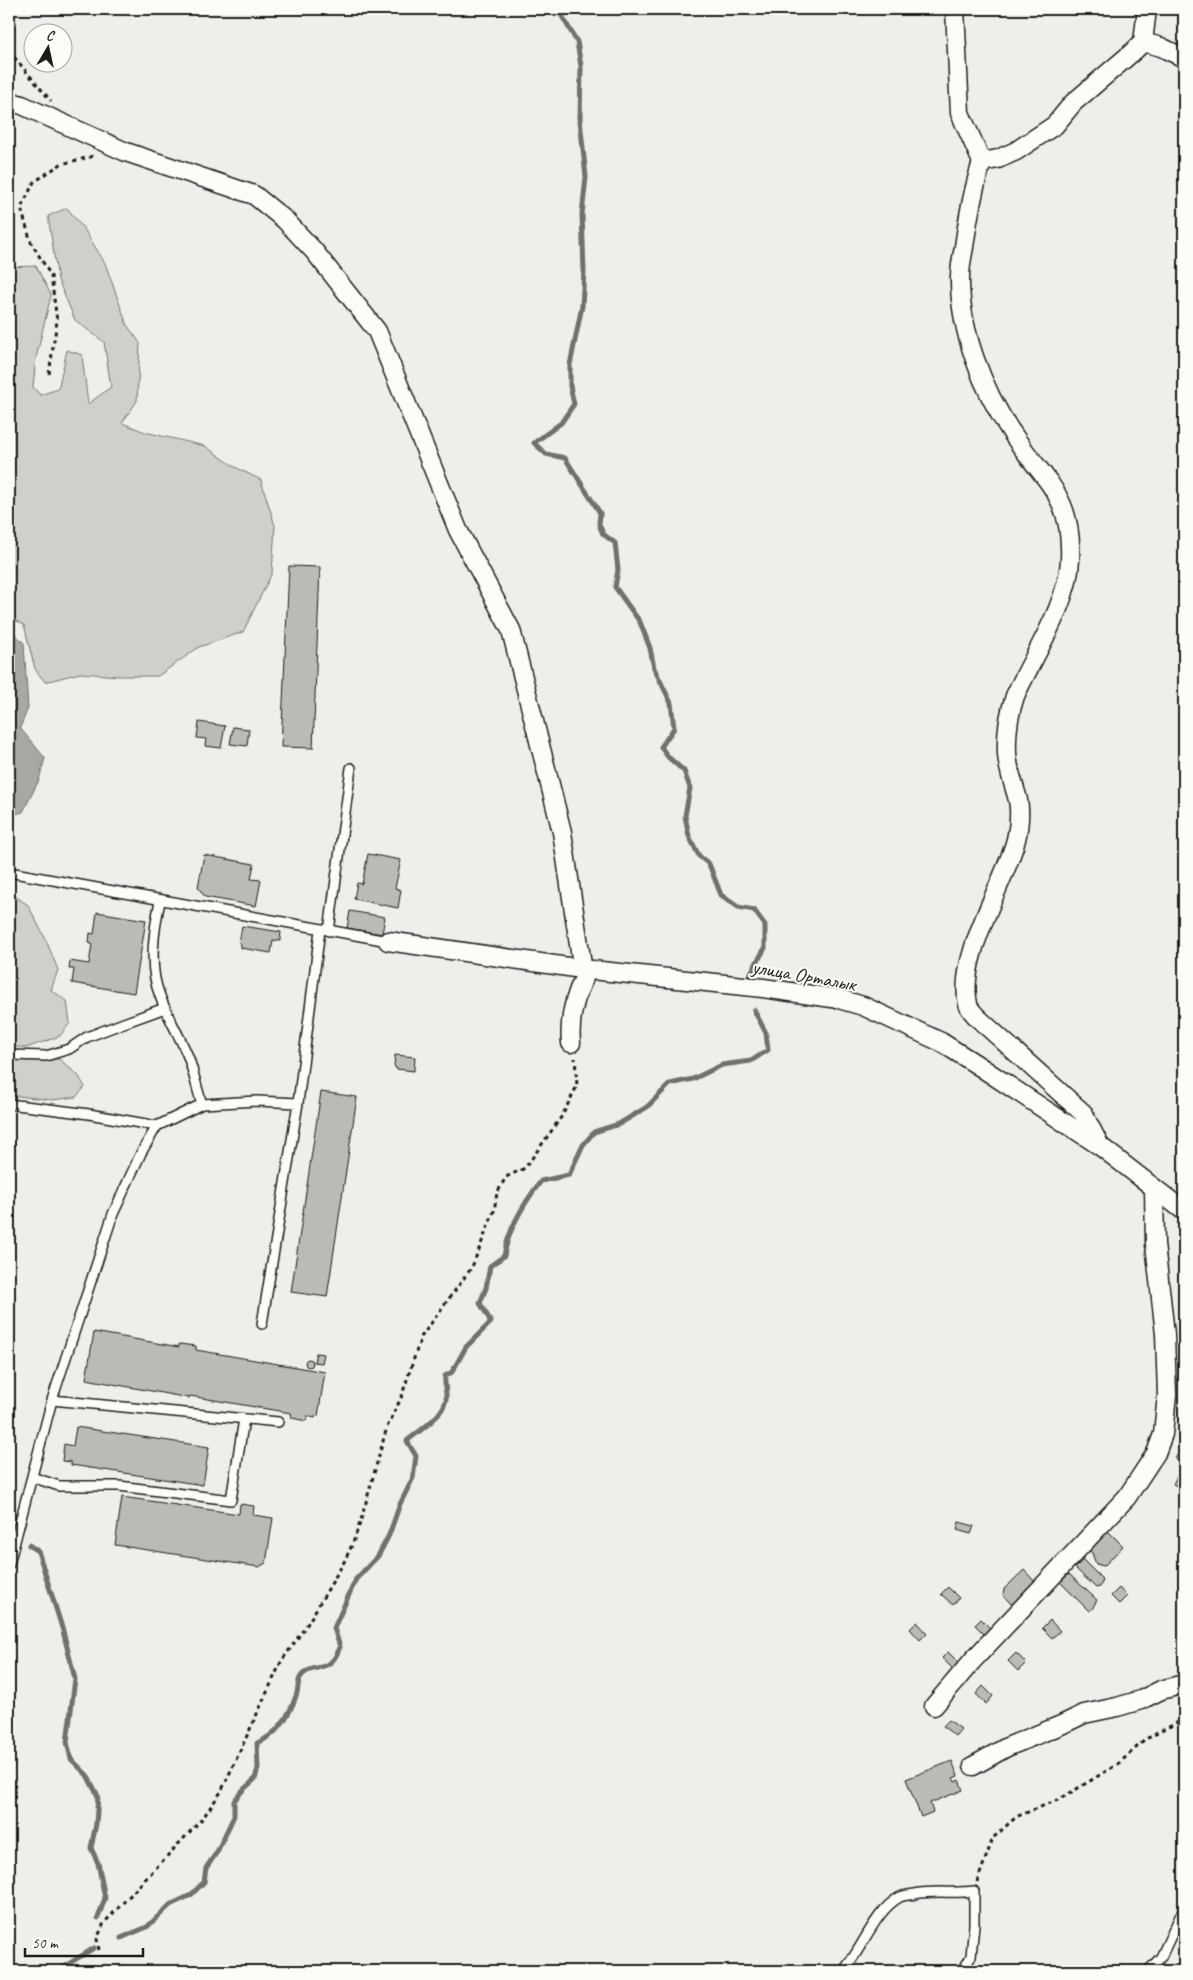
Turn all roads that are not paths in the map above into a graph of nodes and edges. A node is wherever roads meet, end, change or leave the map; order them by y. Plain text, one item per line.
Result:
1 (955, 9) edge
2 (1147, 9) edge
3 (1143, 42) junction
4 (1184, 58) edge
5 (9, 101) edge
6 (982, 162) junction
7 (351, 768) dead end
8 (9, 872) edge
9 (160, 901) junction
10 (324, 931) junction
11 (388, 941) joint
12 (582, 969) junction
13 (165, 1008) junction
14 (571, 1043) road end
15 (9, 1054) edge
16 (298, 1103) junction
17 (9, 1104) edge
18 (202, 1104) junction
19 (157, 1126) junction
20 (1100, 1146) junction
21 (1154, 1188) junction
22 (1184, 1211) edge
23 (262, 1324) dead end
24 (52, 1400) junction
25 (244, 1419) junction
26 (278, 1422) dead end
27 (32, 1477) junction
28 (9, 1564) edge
29 (1184, 1684) edge
30 (934, 1706) dead end
31 (973, 1766) dead end
32 (1184, 1908) edge
33 (843, 1971) edge
34 (963, 1971) edge
35 (1148, 1971) edge

1 - 6 street
2 - 3 street
3 - 4 street
3 - 6 street
5 - 12 street
6 - 20 street
7 - 10 lane
8 - 9 lane
9 - 10 lane
9 - 13 lane
10 - 11 lane
10 - 16 lane
11 - 12 street, улица Орталык
12 - 14 street
12 - 20 street, улица Орталык
13 - 15 lane
13 - 18 lane
16 - 18 lane
16 - 23 lane
17 - 19 lane
18 - 19 lane
19 - 24 lane
20 - 21 street, улица Орталык
21 - 22 street, улица Орталык
21 - 30 street
24 - 25 lane
24 - 27 lane
25 - 26 lane
25 - 27 lane
27 - 28 lane
29 - 31 street
32 - 35 lane
33 - 34 lane

